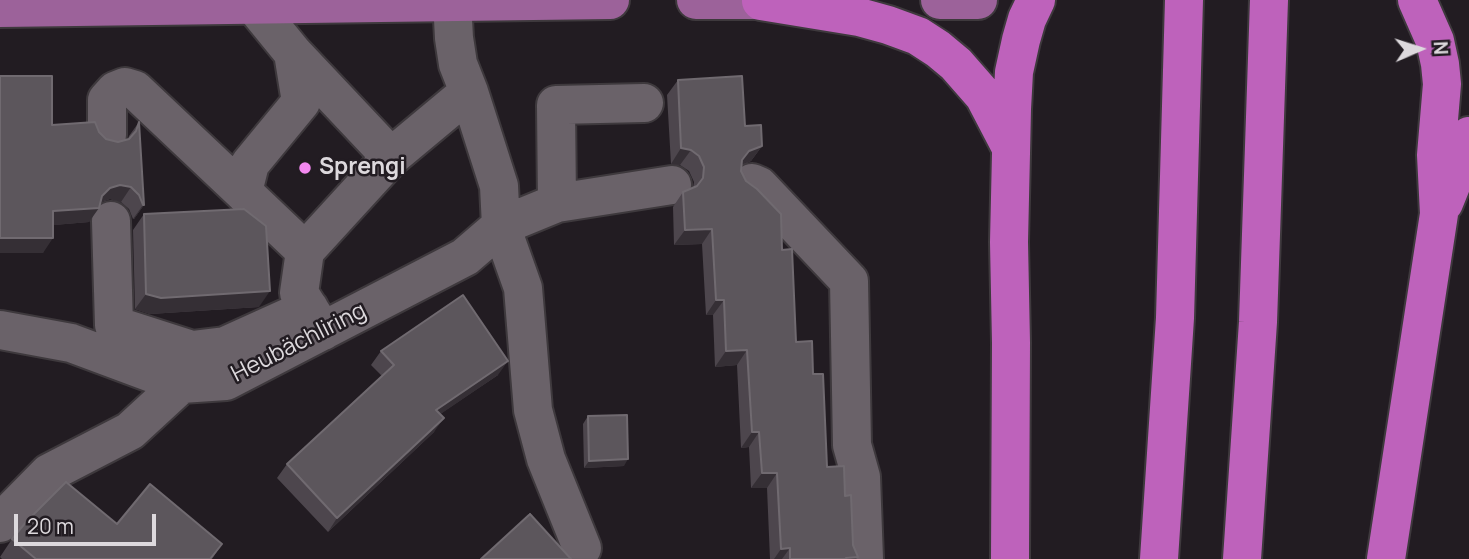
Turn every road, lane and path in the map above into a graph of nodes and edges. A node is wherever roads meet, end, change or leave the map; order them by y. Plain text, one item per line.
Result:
1 (610, 0) edge
2 (696, 0) edge
3 (799, 0) edge
4 (940, 0) edge
5 (978, 0) edge
6 (1036, 0) edge
7 (1184, 0) edge
8 (1269, 0) edge
9 (1417, 0) edge
10 (452, 1) edge
11 (516, 1) edge
12 (761, 1) edge
13 (253, 4) junction
14 (0, 8) edge
15 (293, 53) junction
16 (469, 92) junction
17 (644, 103) dead end
18 (107, 135) dead end
19 (1469, 136) edge
20 (1011, 150) junction
21 (391, 157) junction
22 (752, 183) edge
23 (672, 185) dead end
24 (243, 192) junction
25 (557, 203) junction
26 (1439, 215) junction
27 (111, 220) dead end
28 (501, 226) junction
29 (305, 251) junction
30 (316, 319) junction
31 (0, 330) edge
32 (181, 384) junction
33 (0, 523) edge
34 (582, 548) dead end
35 (864, 559) edge
36 (1010, 559) edge
37 (1159, 559) edge
38 (1242, 559) edge
39 (1386, 559) edge

1 - 11 main road
2 - 12 main road
3 - 12 main road
4 - 5 main road
6 - 20 highway
7 - 37 highway
8 - 38 highway
9 - 26 highway
10 - 11 main road
10 - 13 main road
10 - 16 street
12 - 20 highway
13 - 14 main road
13 - 15 street
15 - 21 street
15 - 24 street
16 - 21 street
16 - 28 street
17 - 25 street
18 - 24 street
19 - 26 highway
20 - 36 highway
21 - 29 street
22 - 35 street
23 - 25 street, Heubächliring
24 - 29 street
25 - 28 street, Heubächliring
26 - 39 highway
27 - 30 street
28 - 30 street, Heubächliring
28 - 34 street
29 - 30 street
30 - 32 street, Heubächliring
31 - 32 street, Heubächliring
32 - 33 street

